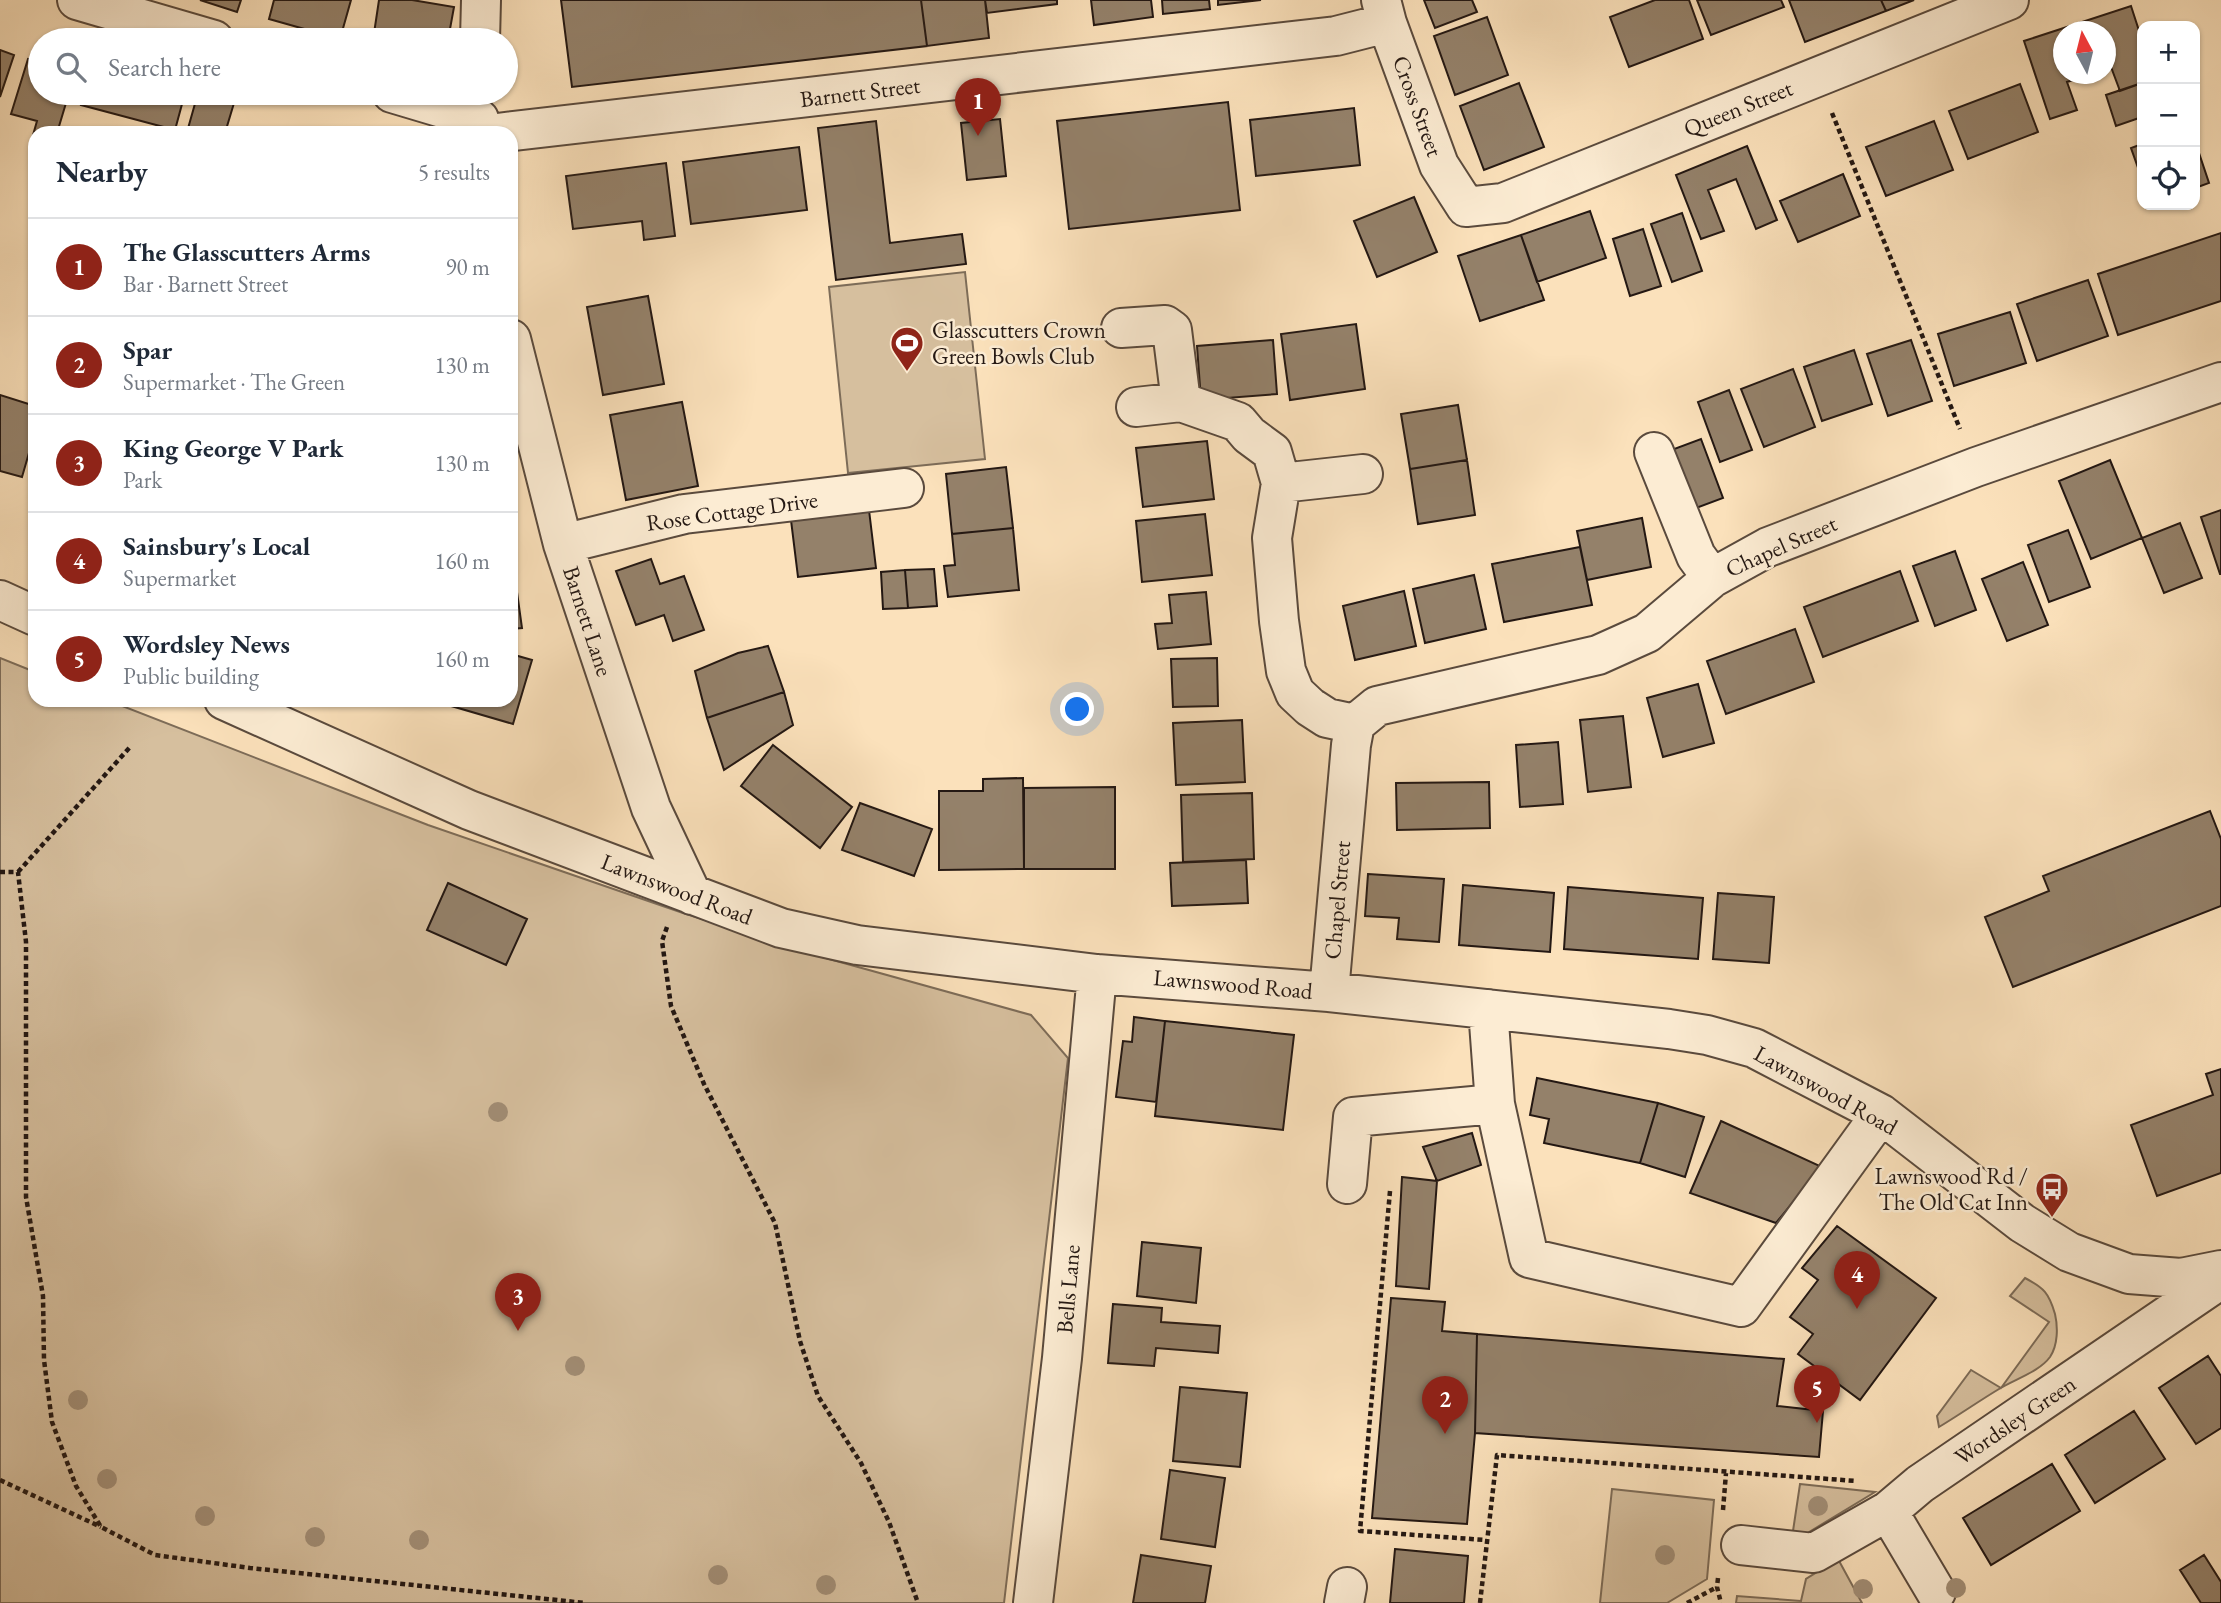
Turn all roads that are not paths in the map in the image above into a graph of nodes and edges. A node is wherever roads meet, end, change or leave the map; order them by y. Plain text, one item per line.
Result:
1 (77, 0) edge
2 (481, 0) edge
3 (2009, 0) edge
4 (1384, 11) edge
5 (173, 28) edge
6 (480, 28) edge
7 (434, 105) edge
8 (484, 119) edge
9 (1466, 207) joint
10 (1121, 328) dead end
11 (518, 367) edge
12 (2221, 382) edge
13 (1181, 402) junction
14 (1136, 407) dead end
15 (1654, 452) dead end
16 (1363, 474) dead end
17 (1281, 483) junction
18 (904, 488) dead end
19 (563, 544) junction
20 (1712, 578) junction
21 (0, 600) edge
22 (28, 613) edge
23 (240, 707) edge
24 (1354, 724) junction
25 (686, 893) junction
26 (1097, 974) junction
27 (1329, 992) junction
28 (1488, 1009) junction
29 (1495, 1104) junction
30 (1881, 1114) junction
31 (1347, 1184) road end
32 (2221, 1270) edge
33 (2221, 1279) edge
34 (1888, 1511) junction
35 (1741, 1545) dead end
36 (1936, 1592) dead end
37 (1033, 1603) edge

1 - 5 street
2 - 6 street
3 - 9 street, Queen Street
4 - 8 street, Barnett Street
4 - 9 street, Cross Street
7 - 8 street
10 - 13 street
11 - 19 street, Barnett Lane
12 - 20 street, Chapel Street
13 - 14 street
13 - 17 street
15 - 20 street
16 - 17 street
17 - 24 street
18 - 19 street, Rose Cottage Drive
19 - 25 street, Barnett Lane
20 - 24 street, Chapel Street
21 - 22 street
23 - 25 street, Lawnswood Road
24 - 27 street, Chapel Street
25 - 26 street, Lawnswood Road
26 - 27 street, Lawnswood Road
26 - 37 street, Bells Lane
27 - 28 street, Lawnswood Road
28 - 29 street
28 - 30 street, Lawnswood Road
29 - 30 street
29 - 31 street
30 - 32 street, Lawnswood Road
33 - 34 street, Wordsley Green
34 - 35 street, Wordsley Green
34 - 36 street

